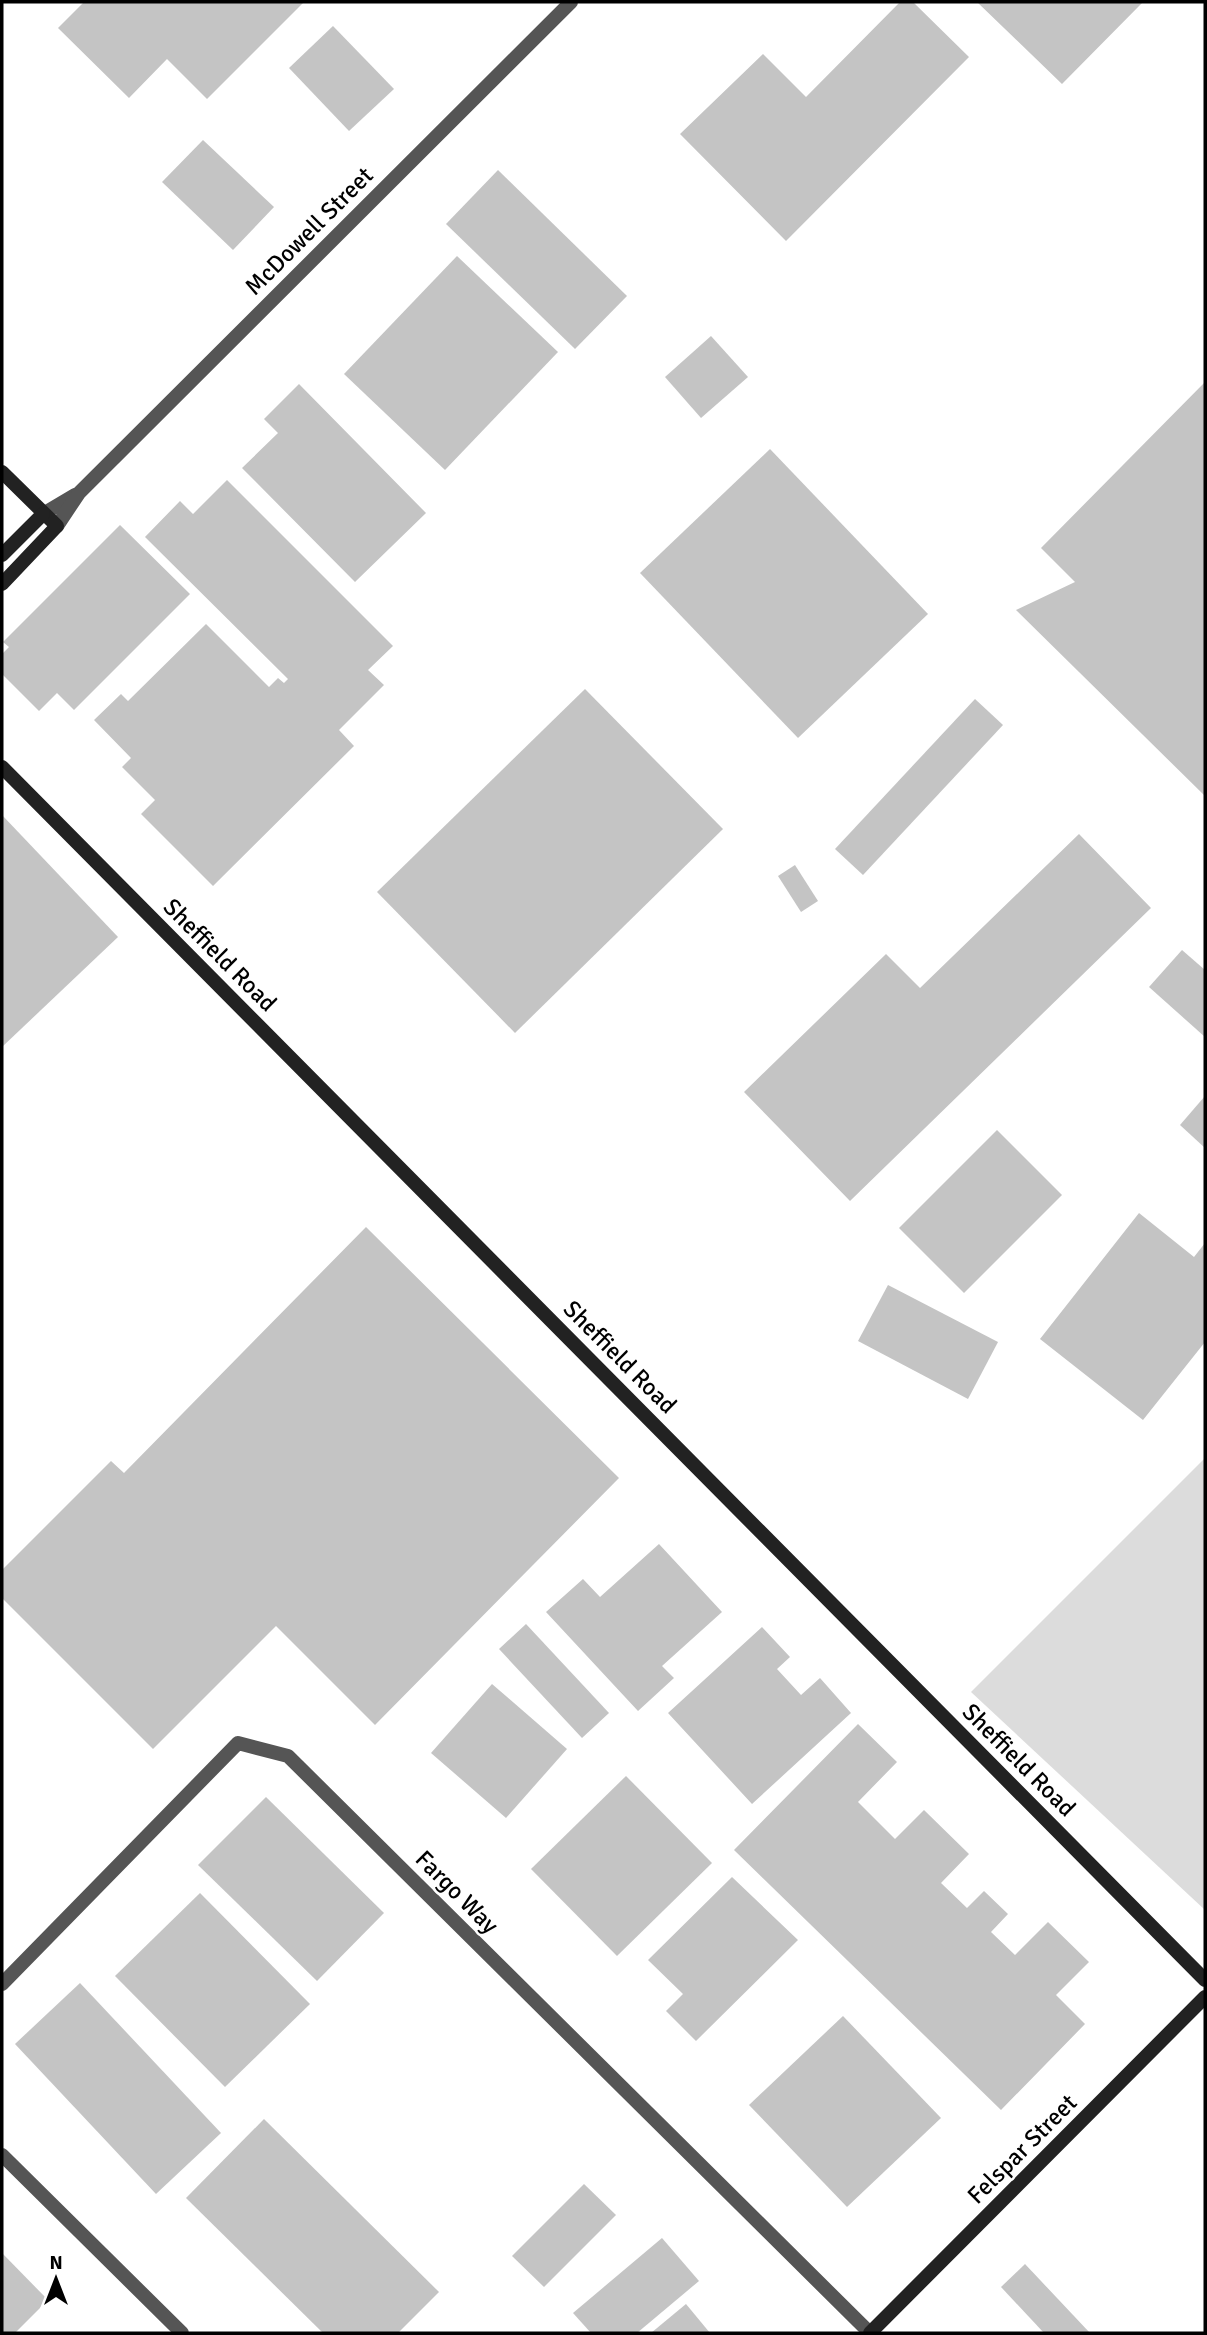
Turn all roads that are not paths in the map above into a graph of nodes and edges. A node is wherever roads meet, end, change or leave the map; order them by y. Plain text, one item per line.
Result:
1 (571, 2) edge
2 (2, 472) edge
3 (79, 493) junction
4 (43, 514) junction
5 (57, 526) junction
6 (2, 555) edge
7 (2, 584) edge
8 (2, 767) edge
9 (1205, 1980) edge
10 (2, 1983) edge
11 (1205, 1997) edge
12 (2, 2155) edge
13 (182, 2333) edge
14 (870, 2333) edge

1 - 3 street, McDowell Street
2 - 4 street
3 - 4 street, McDowell Street
3 - 5 street, McDowell Street
4 - 5 street
4 - 6 street, McDowell Street
5 - 7 street, McDowell Street
8 - 9 street, Sheffield Road
10 - 14 street, Fargo Way
11 - 14 street, Felspar Street
12 - 13 street

